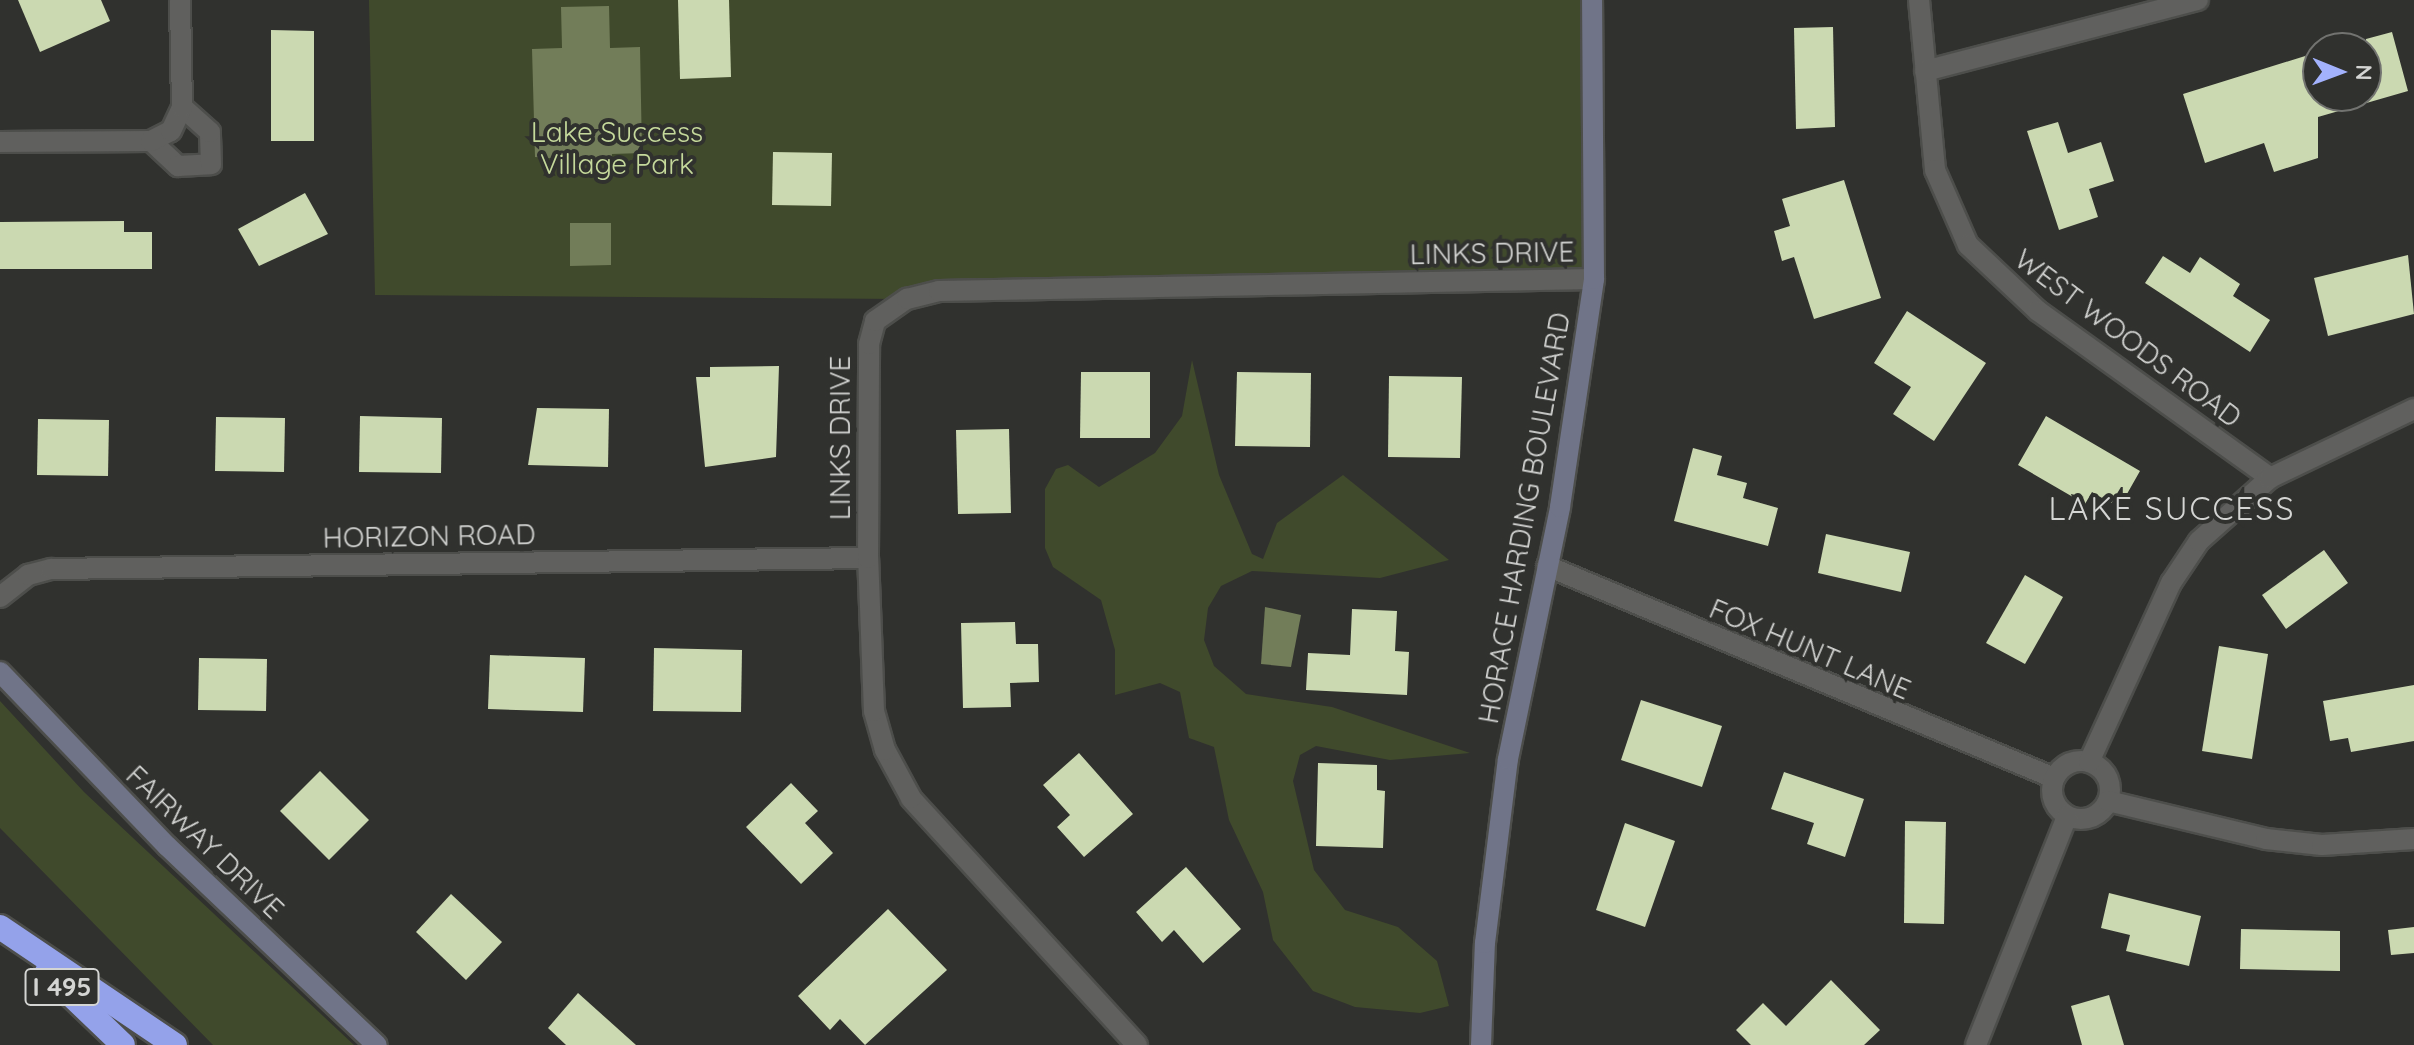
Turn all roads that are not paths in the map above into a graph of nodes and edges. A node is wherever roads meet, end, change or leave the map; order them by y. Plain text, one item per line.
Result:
1 (180, 0) edge
2 (1592, 0) edge
3 (1919, 0) edge
4 (2198, 0) edge
5 (1925, 71) junction
6 (182, 107) junction
7 (151, 141) junction
8 (0, 142) edge
9 (1594, 279) junction
10 (2414, 409) edge
11 (2270, 478) junction
12 (868, 558) junction
13 (1547, 566) junction
14 (0, 597) edge
15 (0, 672) edge
16 (2089, 762) junction
17 (2054, 778) junction
18 (2108, 801) junction
19 (2067, 816) junction
20 (2414, 839) edge
21 (0, 928) edge
22 (123, 1045) edge
23 (175, 1045) edge
24 (377, 1045) edge
25 (1137, 1045) edge
26 (1481, 1045) edge
27 (1976, 1045) edge

1 - 6 street
2 - 9 street, HORACE HARDING BOULEVARD
3 - 5 street, WEST WOODS ROAD
4 - 5 street
5 - 11 street, WEST WOODS ROAD
6 - 7 street
6 - 7 street
7 - 8 street
9 - 12 street, LINKS DRIVE
9 - 13 street, HORACE HARDING BOULEVARD
10 - 11 street
11 - 16 street
12 - 14 street, HORIZON ROAD
12 - 25 street, LINKS DRIVE
13 - 17 street, FOX HUNT LANE
13 - 26 street, HORACE HARDING BOULEVARD
15 - 24 street, FAIRWAY DRIVE
16 - 17 street
16 - 18 street
17 - 19 street
18 - 19 street
18 - 20 street
19 - 27 street
21 - 22 highway, I 495
21 - 23 highway

